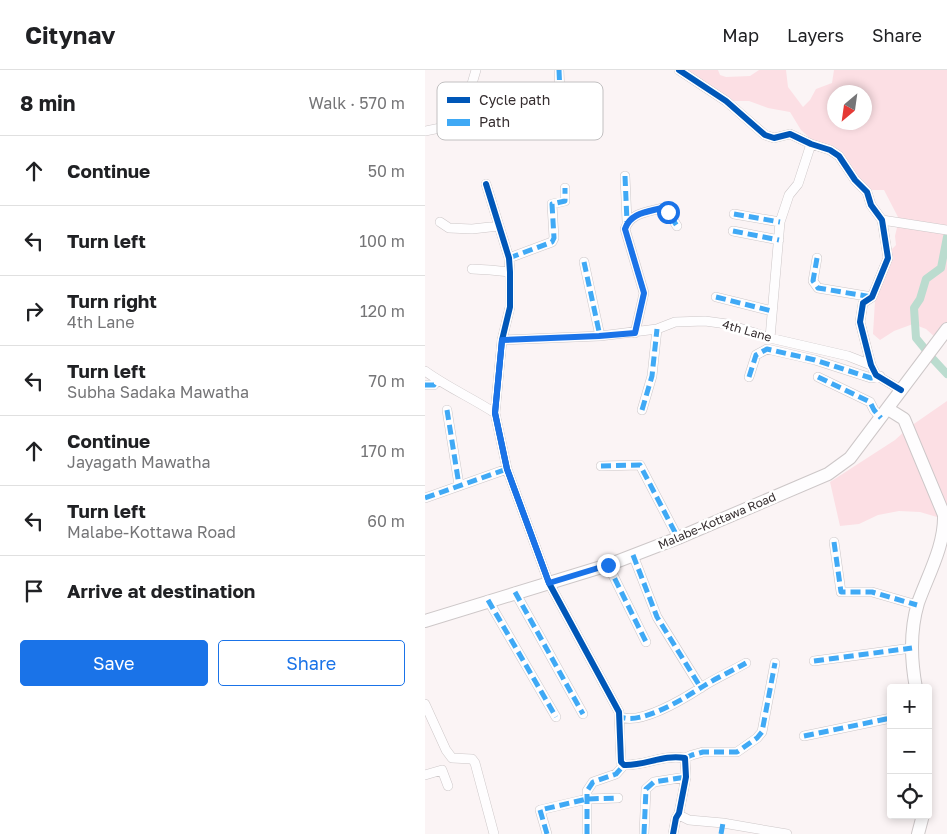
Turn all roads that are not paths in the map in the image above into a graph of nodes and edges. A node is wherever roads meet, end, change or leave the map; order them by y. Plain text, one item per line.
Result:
1 (476, 70) edge
2 (679, 70) edge
3 (472, 82) edge
4 (811, 144) junction
5 (625, 176) dead end
6 (486, 184) dead end
7 (565, 188) dead end
8 (734, 214) dead end
9 (882, 220) junction
10 (440, 222) dead end
11 (627, 222) junction
12 (780, 222) junction
13 (499, 226) junction
14 (677, 226) dead end
15 (947, 230) edge
16 (733, 231) dead end
17 (779, 240) junction
18 (509, 258) junction
19 (817, 258) dead end
20 (584, 262) dead end
21 (472, 270) dead end
22 (510, 272) junction
23 (716, 297) dead end
24 (872, 298) junction
25 (772, 311) junction
26 (657, 329) junction
27 (947, 329) edge
28 (635, 333) junction
29 (599, 336) junction
30 (770, 338) junction
31 (502, 340) junction
32 (871, 365) junction
33 (425, 371) edge
34 (880, 376) junction
35 (818, 377) dead end
36 (749, 378) dead end
37 (437, 380) junction
38 (425, 385) edge
39 (901, 390) junction
40 (447, 410) dead end
41 (642, 410) dead end
42 (495, 413) junction
43 (885, 413) junction
44 (601, 466) dead end
45 (507, 469) junction
46 (459, 485) junction
47 (425, 498) edge
48 (678, 538) junction
49 (834, 542) dead end
50 (633, 555) junction
51 (608, 565) junction
52 (549, 583) junction
53 (515, 592) junction
54 (488, 600) junction
55 (917, 606) junction
56 (425, 621) edge
57 (646, 642) dead end
58 (912, 648) junction
59 (813, 661) dead end
60 (746, 663) dead end
61 (775, 664) dead end
62 (916, 684) edge
63 (701, 688) junction
64 (425, 704) edge
65 (583, 714) dead end
66 (556, 716) dead end
67 (621, 717) junction
68 (887, 719) edge
69 (804, 736) dead end
70 (685, 758) junction
71 (624, 765) junction
72 (425, 775) edge
73 (686, 777) junction
74 (448, 786) dead end
75 (618, 798) dead end
76 (587, 799) junction
77 (679, 813) junction
78 (922, 819) edge
79 (723, 823) junction
80 (494, 834) edge
81 (547, 834) edge
82 (587, 834) edge
83 (644, 834) edge
84 (673, 834) edge
85 (721, 834) edge
86 (787, 834) edge
87 (918, 834) edge

1 - 3 street
2 - 4 street
4 - 9 street
4 - 12 street
5 - 11 street
6 - 13 street
7 - 18 street
8 - 12 street
9 - 15 street
9 - 24 street
10 - 13 street
11 - 14 street
11 - 28 street
12 - 17 street
13 - 18 street
16 - 17 street
17 - 25 street
18 - 22 street
19 - 24 street
20 - 29 street
21 - 22 street
22 - 31 street
23 - 25 street
24 - 32 street
25 - 30 street
26 - 28 street, 4th Lane
26 - 30 street, 4th Lane
26 - 41 street
27 - 39 main road, Malabe-Kottawa Road
28 - 29 street, 4th Lane
29 - 31 street, 4th Lane
30 - 32 street, 4th Lane
31 - 42 street
32 - 34 street
33 - 37 street
34 - 36 street
34 - 39 street
35 - 43 street
37 - 38 street
37 - 42 street
39 - 43 main road, Malabe-Kottawa Road
40 - 46 street
42 - 45 street
43 - 48 main road, Malabe-Kottawa Road
43 - 55 main road
44 - 48 street
45 - 46 street
45 - 52 street
46 - 47 street
48 - 50 main road, Malabe-Kottawa Road
49 - 55 street
50 - 51 main road, Malabe-Kottawa Road
50 - 63 street
51 - 52 main road, Malabe-Kottawa Road
51 - 57 street
52 - 53 main road, Malabe-Kottawa Road
52 - 67 street
53 - 54 main road, Malabe-Kottawa Road
53 - 65 street
54 - 56 main road, Malabe-Kottawa Road
54 - 66 street
55 - 58 main road
58 - 59 street
58 - 62 main road
60 - 63 street
61 - 70 street
63 - 67 street
64 - 80 street
67 - 71 street
68 - 69 street
70 - 71 street
70 - 73 street
71 - 76 street
72 - 74 street
73 - 77 street
73 - 83 street
75 - 76 street
76 - 81 street
76 - 82 street
77 - 79 street
77 - 84 street
78 - 87 main road
79 - 85 street
79 - 86 street

